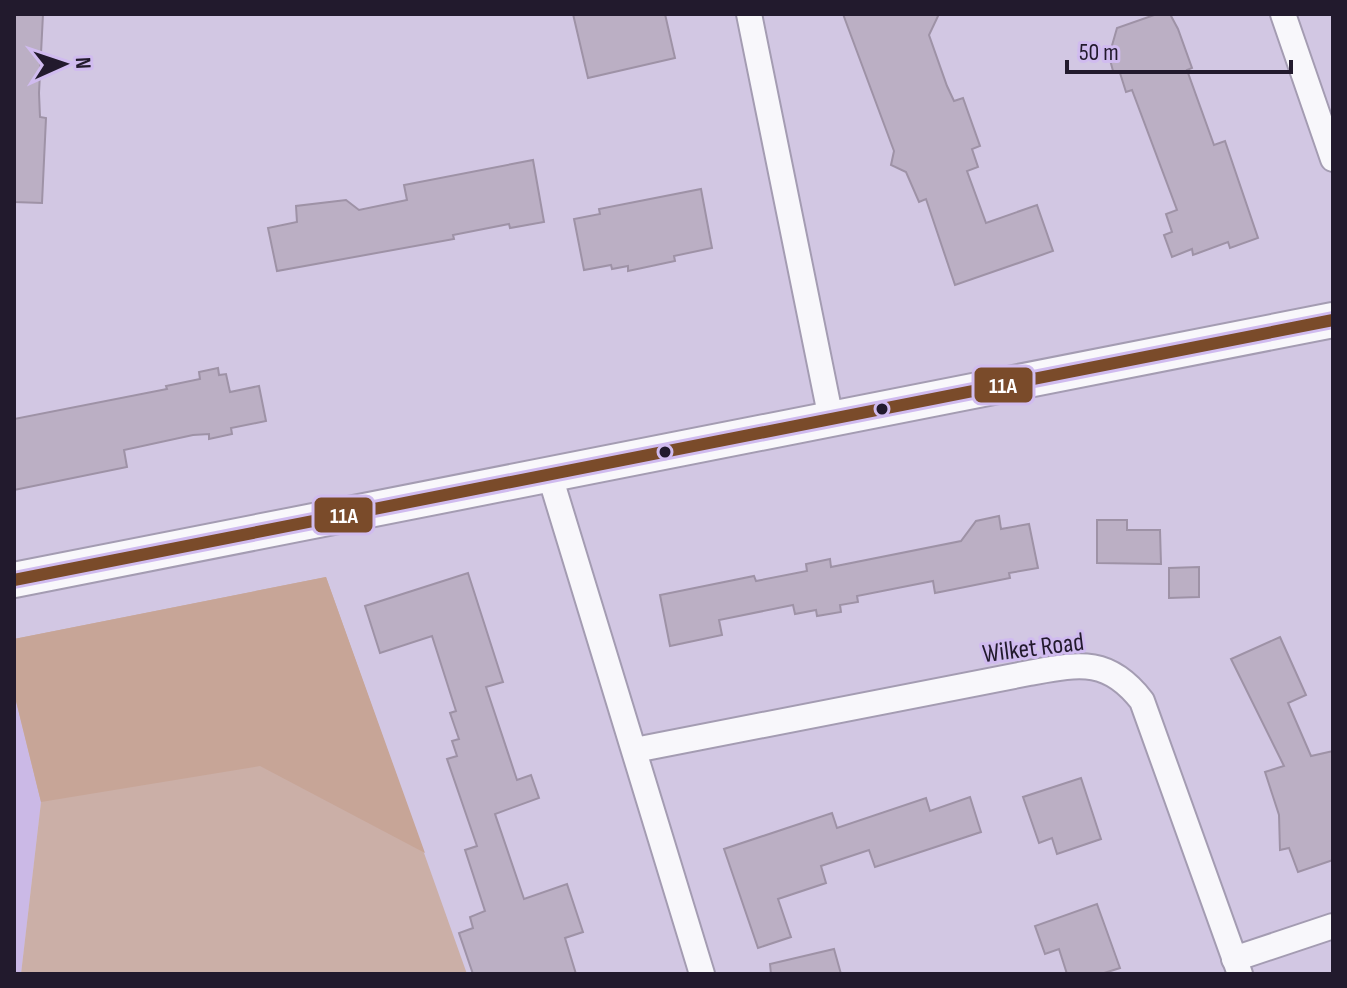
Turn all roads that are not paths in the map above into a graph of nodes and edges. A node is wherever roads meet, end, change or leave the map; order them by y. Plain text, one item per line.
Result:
1 (749, 14) edge
2 (1283, 14) edge
3 (1333, 159) edge
4 (1333, 320) edge
5 (831, 419) junction
6 (550, 476) junction
7 (14, 580) edge
8 (635, 750) junction
9 (1333, 926) edge
10 (1237, 966) edge
11 (702, 974) edge

1 - 5 street
2 - 3 street
4 - 5 main road
5 - 6 main road
6 - 7 main road
6 - 8 street
8 - 10 street, Wilket Road
8 - 11 street
9 - 10 street

